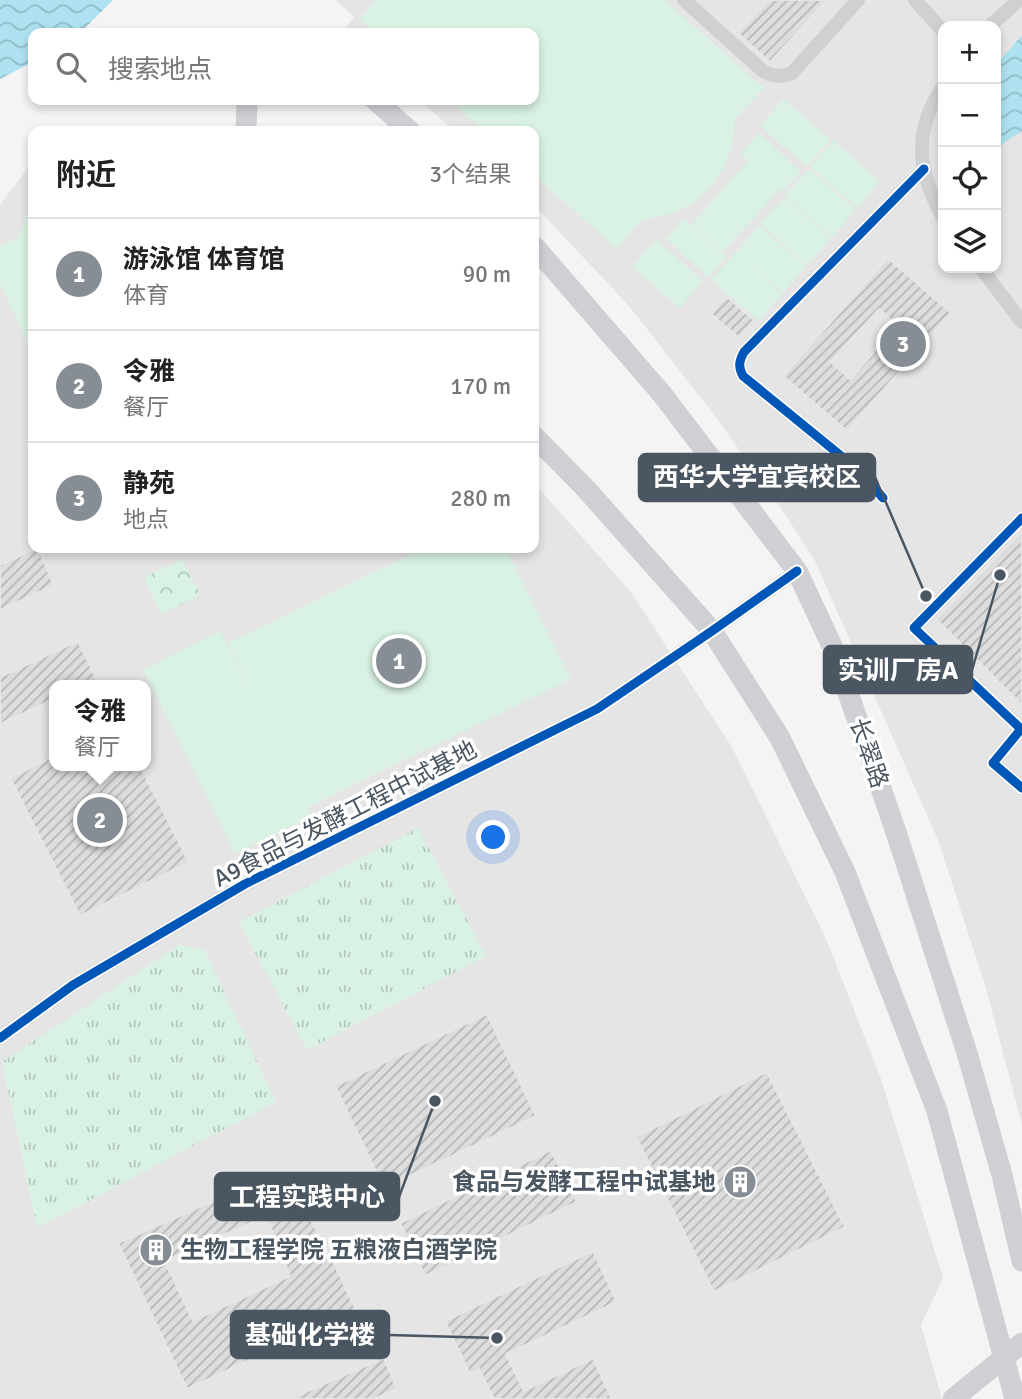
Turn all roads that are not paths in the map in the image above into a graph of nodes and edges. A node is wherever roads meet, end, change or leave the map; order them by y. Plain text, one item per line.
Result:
1 (684, 0) edge
2 (858, 0) edge
3 (915, 0) edge
4 (1018, 0) edge
5 (995, 21) edge
6 (938, 26) edge
7 (938, 96) edge
8 (247, 105) edge
9 (381, 105) edge
10 (246, 126) edge
11 (404, 126) edge
12 (924, 169) junction
13 (939, 210) edge
14 (539, 252) edge
15 (985, 273) edge
16 (1022, 322) edge
17 (539, 441) edge
18 (883, 498) dead end
19 (1022, 518) edge
20 (797, 571) junction
21 (712, 631) junction
22 (1021, 729) edge
23 (1022, 789) edge
24 (0, 1038) edge
25 (1002, 1175) junction
26 (1022, 1191) edge
27 (1022, 1261) edge
28 (1022, 1343) edge
29 (1004, 1359) junction
30 (1022, 1392) edge
31 (953, 1399) edge
32 (1014, 1399) edge

1 - 2 street
3 - 6 street
4 - 5 street
7 - 12 street
8 - 10 main road
9 - 11 main road
12 - 13 street
12 - 18 street
14 - 20 main road, 长翠路
15 - 16 street
17 - 21 main road
19 - 22 street
20 - 21 street, A9食品与发酵工程中试基地
20 - 25 main road, 长翠路
21 - 24 street, A9食品与发酵工程中试基地
21 - 29 main road
22 - 23 street
25 - 26 main road
25 - 27 main road, 长翠路
28 - 29 main road
29 - 31 main road
29 - 32 main road
30 - 32 main road

